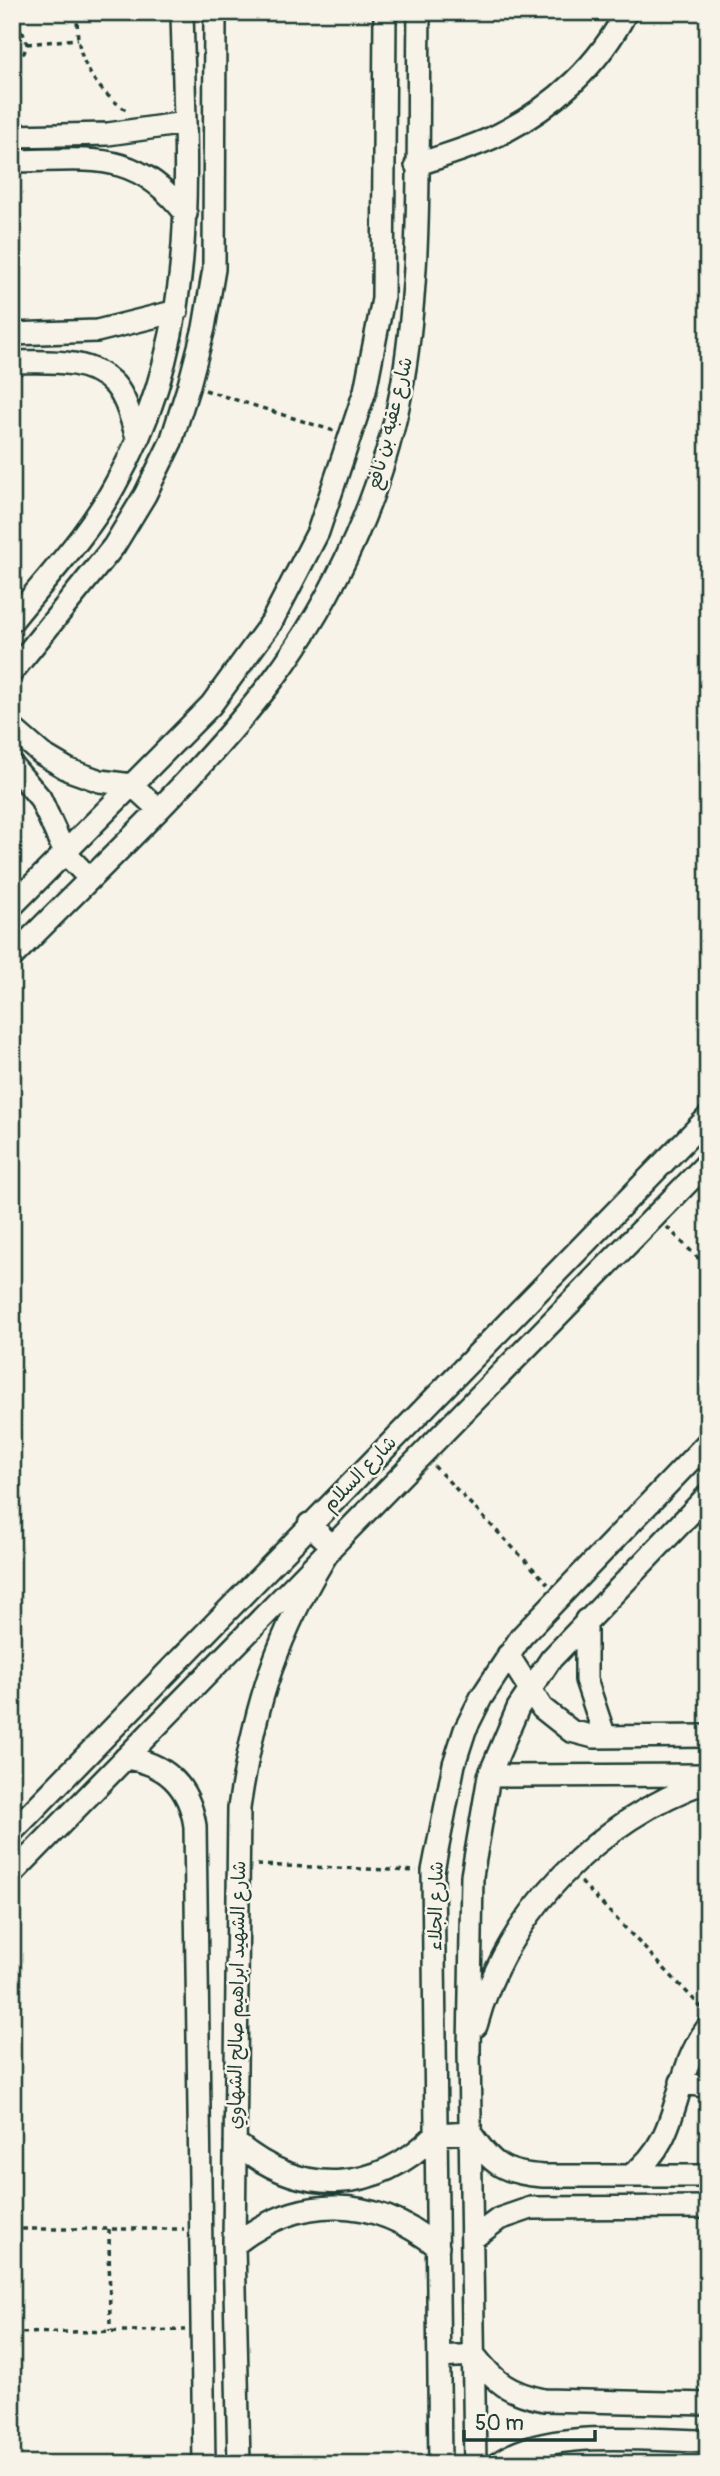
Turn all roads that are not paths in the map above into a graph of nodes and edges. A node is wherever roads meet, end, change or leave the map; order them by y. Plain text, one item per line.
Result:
1 (182, 12) edge
2 (215, 12) edge
3 (384, 12) edge
4 (419, 12) edge
5 (626, 12) edge
6 (185, 123) junction
7 (12, 136) edge
8 (12, 161) edge
9 (416, 165) junction
10 (186, 214) junction
11 (177, 311) junction
12 (12, 334) edge
13 (12, 362) edge
14 (138, 440) junction
15 (12, 621) edge
16 (12, 673) edge
17 (12, 727) edge
18 (12, 765) edge
19 (132, 785) junction
20 (157, 808) junction
21 (65, 853) junction
22 (89, 878) junction
23 (12, 906) edge
24 (12, 957) edge
25 (708, 1117) edge
26 (708, 1162) edge
27 (708, 1442) edge
28 (708, 1495) edge
29 (309, 1524) junction
30 (332, 1546) junction
31 (586, 1620) junction
32 (508, 1655) junction
33 (531, 1686) junction
34 (708, 1736) edge
35 (605, 1737) junction
36 (125, 1758) junction
37 (708, 1775) edge
38 (489, 1776) junction
39 (708, 1781) edge
40 (443, 1814) junction
41 (480, 1817) junction
42 (12, 1832) edge
43 (12, 1874) edge
44 (708, 2027) edge
45 (469, 2051) junction
46 (681, 2082) junction
47 (708, 2087) edge
48 (471, 2132) junction
49 (436, 2134) junction
50 (235, 2142) junction
51 (630, 2176) junction
52 (708, 2176) edge
53 (708, 2207) edge
54 (472, 2239) junction
55 (234, 2245) junction
56 (438, 2248) junction
57 (474, 2355) junction
58 (439, 2357) junction
59 (708, 2404) edge
60 (708, 2441) edge
61 (204, 2464) edge
62 (239, 2464) edge
63 (440, 2464) edge
64 (475, 2464) edge
65 (496, 2464) edge

1 - 6 street
2 - 16 street
3 - 19 street, شارع عقبه بن نافع
4 - 9 street, شارع عقبه بن نافع
5 - 9 street
6 - 7 street
6 - 10 street
8 - 10 street
9 - 20 street, شارع عقبه بن نافع
10 - 11 street
11 - 12 street
11 - 14 street
13 - 14 street
14 - 15 street
17 - 19 street
18 - 21 street
19 - 20 street
19 - 21 street, شارع عقبه بن نافع
20 - 22 street, شارع عقبه بن نافع
21 - 22 street
21 - 23 street, شارع عقبه بن نافع
22 - 24 street, شارع عقبه بن نافع
25 - 29 street, شارع السلام
26 - 30 street, شارع السلام
27 - 32 street, شارع الجلاء
28 - 31 street, شارع الجلاء
29 - 30 street
29 - 42 street, شارع السلام
30 - 36 street, شارع السلام
30 - 50 street, شارع الشهيد ابراهيم صالح الشهاوي
31 - 33 street, شارع الجلاء
31 - 35 street
32 - 33 street
32 - 40 street, شارع الجلاء
33 - 35 street
33 - 38 street, شارع الجلاء
34 - 35 street
36 - 43 street, شارع السلام
36 - 61 street, شارع الشهيد ابراهيم صالح الشهاوي
37 - 38 street
38 - 41 street, شارع الجلاء
39 - 45 street
40 - 41 street
40 - 49 street, شارع الجلاء
41 - 45 street, شارع الجلاء
44 - 46 street
45 - 48 street, شارع الجلاء
46 - 47 street
46 - 51 street
48 - 49 street
48 - 51 street
48 - 54 street, شارع الجلاء
49 - 50 street
49 - 56 street, شارع الجلاء
50 - 55 street, شارع الشهيد ابراهيم صالح الشهاوي
51 - 52 street
53 - 54 street
54 - 57 street, شارع الجلاء
55 - 56 street
55 - 62 street, شارع الشهيد ابراهيم صالح الشهاوي
56 - 58 street, شارع الجلاء
57 - 58 street
57 - 59 street
57 - 64 street, شارع الجلاء
58 - 63 street, شارع الجلاء
60 - 65 street

